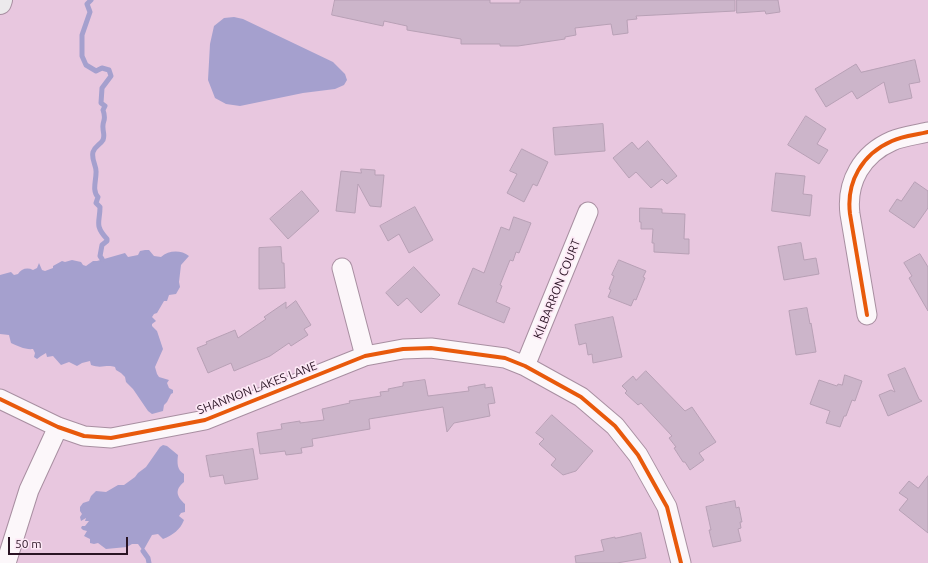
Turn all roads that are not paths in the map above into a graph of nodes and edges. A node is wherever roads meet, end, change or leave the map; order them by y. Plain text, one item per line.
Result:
1 (1, 0) edge
2 (0, 3) edge
3 (928, 132) edge
4 (588, 212) dead end
5 (342, 268) dead end
6 (867, 315) dead end
7 (365, 356) junction
8 (525, 366) junction
9 (0, 399) edge
10 (58, 427) junction
11 (6, 563) edge
12 (681, 563) edge

1 - 2 main road
3 - 6 street
4 - 8 street, KILBARRON COURT
5 - 7 street
7 - 8 street, SHANNON LAKES LANE
7 - 10 street, SHANNON LAKES LANE
8 - 12 street, SHANNON LAKES LANE
9 - 10 street, SHANNON LAKES LANE
10 - 11 street

